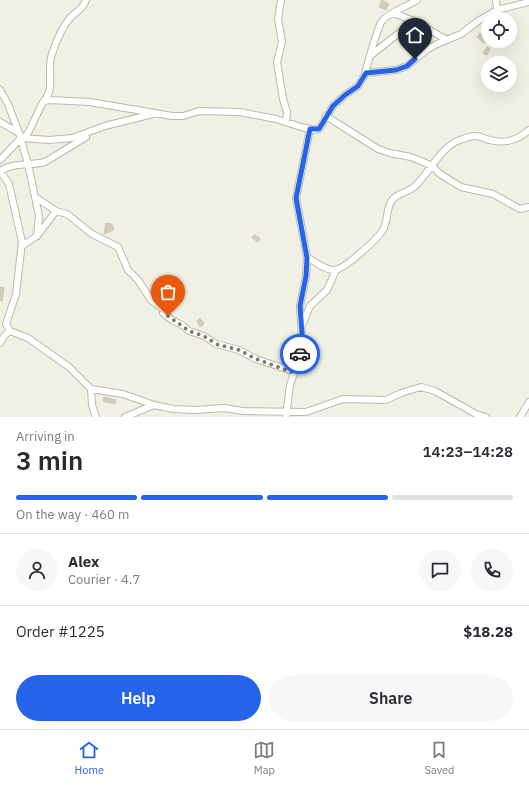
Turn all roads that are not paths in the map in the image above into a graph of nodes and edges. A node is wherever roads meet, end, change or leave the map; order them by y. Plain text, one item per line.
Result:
1 (86, 0) edge
2 (281, 0) edge
3 (417, 0) edge
4 (496, 0) edge
5 (529, 2) edge
6 (497, 10) junction
7 (393, 13) junction
8 (414, 21) junction
9 (447, 40) junction
10 (370, 56) junction
11 (365, 74) junction
12 (0, 90) edge
13 (44, 101) junction
14 (157, 113) junction
15 (326, 116) junction
16 (0, 122) edge
17 (286, 122) junction
18 (98, 128) junction
19 (310, 129) junction
20 (529, 130) edge
21 (20, 137) junction
22 (0, 160) edge
23 (28, 164) junction
24 (432, 166) junction
25 (0, 171) edge
26 (0, 180) edge
27 (9, 184) junction
28 (35, 196) junction
29 (529, 207) edge
30 (56, 211) junction
31 (37, 236) junction
32 (22, 246) junction
33 (307, 258) junction
34 (336, 270) junction
35 (302, 327) junction
36 (10, 331) junction
37 (0, 343) edge
38 (295, 372) junction
39 (90, 389) junction
40 (529, 402) edge
41 (154, 405) junction
42 (286, 414) edge
43 (96, 417) edge
44 (125, 417) edge
45 (486, 417) edge
46 (520, 417) edge

1 - 13 street
2 - 17 street
3 - 7 street
4 - 6 street
5 - 6 street
6 - 9 street
7 - 8 street
7 - 10 street
8 - 9 street
8 - 10 street
9 - 11 street
10 - 11 street
11 - 15 street
12 - 21 street
13 - 14 street
13 - 21 street
14 - 17 street
14 - 18 street
15 - 19 street
15 - 24 street
16 - 21 street
17 - 19 street
18 - 21 street
18 - 23 street
19 - 33 street
20 - 24 street
21 - 22 street
21 - 23 street
23 - 25 street
23 - 28 street
24 - 29 street
24 - 34 street
25 - 27 street
26 - 27 street
27 - 32 street
28 - 30 street
28 - 31 street
30 - 31 street
30 - 38 street
31 - 32 street
32 - 36 street
33 - 34 street
33 - 35 street
34 - 35 street
35 - 38 street
36 - 37 street
36 - 39 street
38 - 42 street
39 - 41 street
39 - 43 street
40 - 46 street
41 - 42 street
41 - 44 street
42 - 45 street

